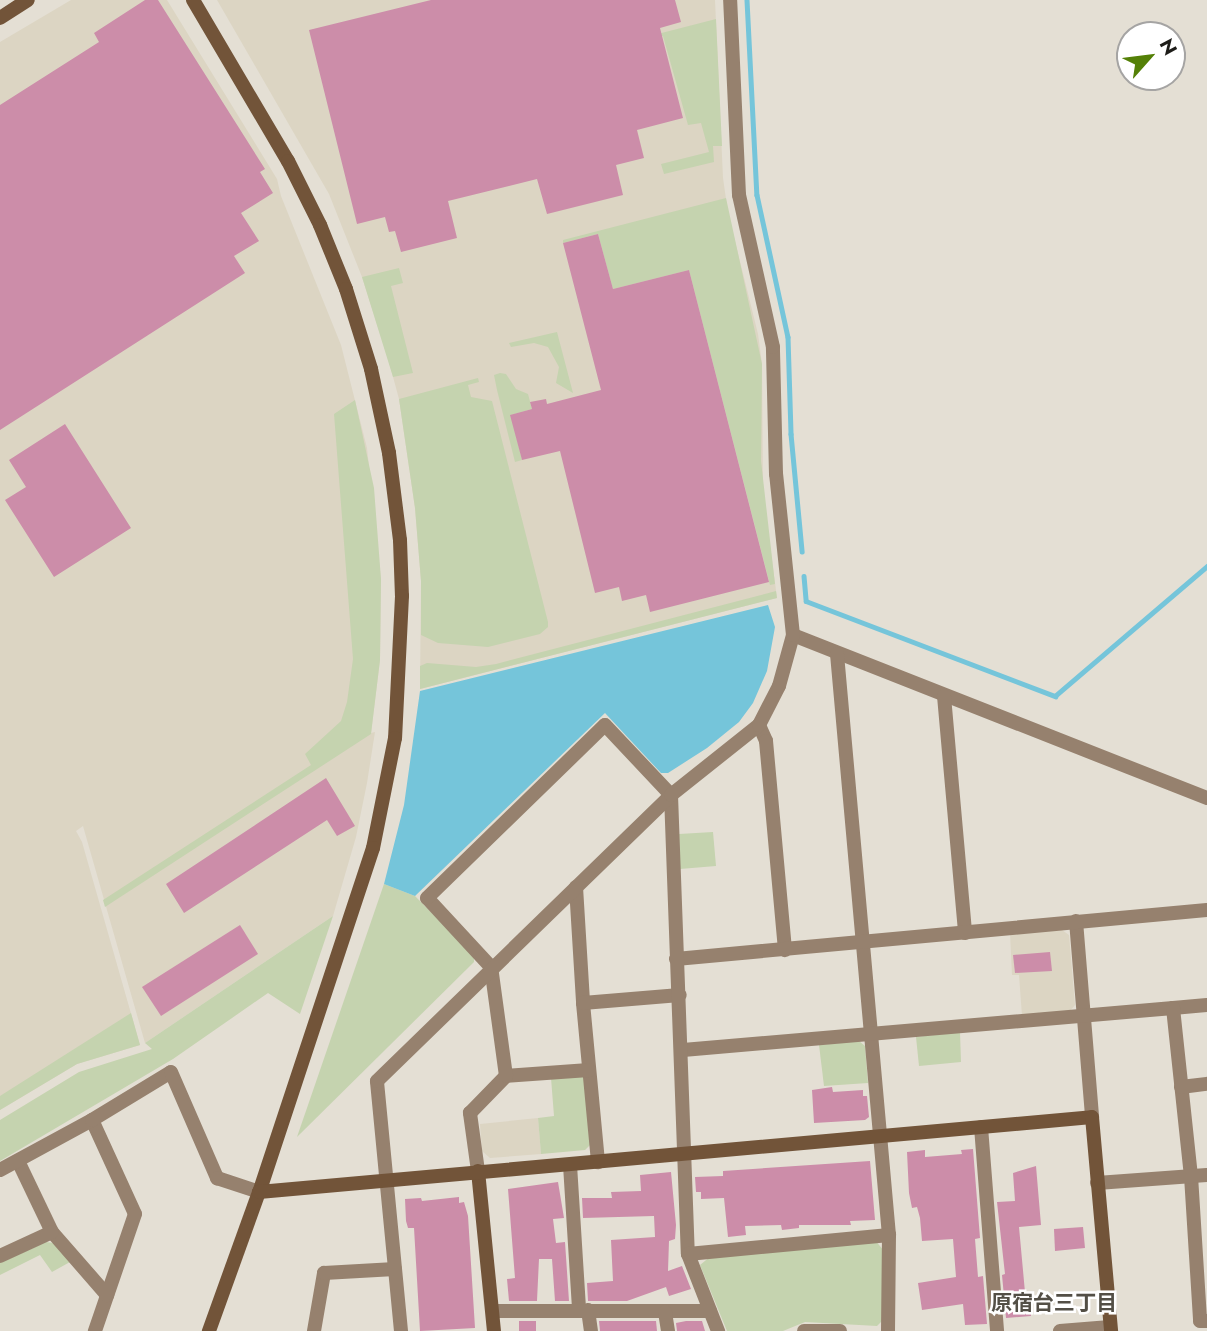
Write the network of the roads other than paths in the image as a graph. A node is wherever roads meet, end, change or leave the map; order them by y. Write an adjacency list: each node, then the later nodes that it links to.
1 (28, 0): 4 (street)
2 (193, 0): 44 (street)
3 (730, 0): 5 (street)
4 (0, 18)
5 (793, 635): 6 (street); 8 (street)
6 (837, 654): 7 (street); 15 (street)
7 (944, 696): 10 (street); 14 (street)
8 (759, 725): 9 (street); 16 (street)
9 (671, 795): 11 (street); 17 (street); 18 (street)
10 (1207, 798)
11 (576, 887): 18 (street); 20 (street)
12 (1207, 910): 13 (street)
13 (1076, 921): 14 (street); 23 (street)
14 (965, 933): 15 (street)
15 (863, 944): 16 (street); 24 (street)
16 (785, 950): 17 (street)
17 (676, 959): 19 (street)
18 (491, 967): 27 (street); 42 (street)
19 (680, 995): 20 (street); 25 (street)
20 (583, 1003): 26 (street)
21 (1207, 1005): 22 (street)
22 (1173, 1008): 23 (street); 29 (street)
23 (1085, 1016): 24 (street); 30 (street)
24 (872, 1035): 25 (street); 33 (street)
25 (683, 1050): 34 (street)
26 (589, 1070): 27 (street); 36 (street)
27 (506, 1076): 39 (street)
28 (1207, 1084): 29 (street)
29 (1181, 1087): 41 (street)
30 (1092, 1117): 32 (street); 43 (street)
31 (92, 1120): 35 (street); 44 (street); 51 (street)
32 (981, 1127): 33 (street); 69 (street)
33 (880, 1138): 34 (street); 46 (street)
34 (686, 1154): 36 (street); 48 (street)
35 (18, 1161): 38 (street); 45 (street)
36 (598, 1162): 37 (street)
37 (570, 1165): 39 (street); 52 (street)
38 (0, 1170)
39 (478, 1171): 42 (street); 53 (street)
40 (1207, 1175): 41 (street)
41 (1191, 1176): 43 (street); 47 (street)
42 (385, 1180): 44 (street); 50 (street)
43 (1097, 1183): 57 (street)
44 (259, 1192): 59 (street)
45 (52, 1232): 49 (street); 51 (street)
46 (889, 1235): 48 (street); 68 (street)
47 (1201, 1252): 56 (street)
48 (688, 1254): 54 (street)
49 (0, 1256)
50 (395, 1269): 60 (street); 61 (street)
51 (107, 1294): 58 (street)
52 (584, 1310): 53 (street); 55 (street); 63 (street)
53 (493, 1311): 62 (street)
54 (710, 1311): 55 (street); 65 (street)
55 (665, 1312): 64 (street)
56 (1207, 1321)
57 (1110, 1329): 70 (street)
58 (95, 1331)
59 (209, 1331)
60 (314, 1331)
61 (401, 1331)
62 (494, 1331)
63 (591, 1331)
64 (668, 1331)
65 (719, 1331)
66 (804, 1331): 67 (street)
67 (840, 1331)
68 (888, 1331)
69 (998, 1331)
70 (1060, 1331)

